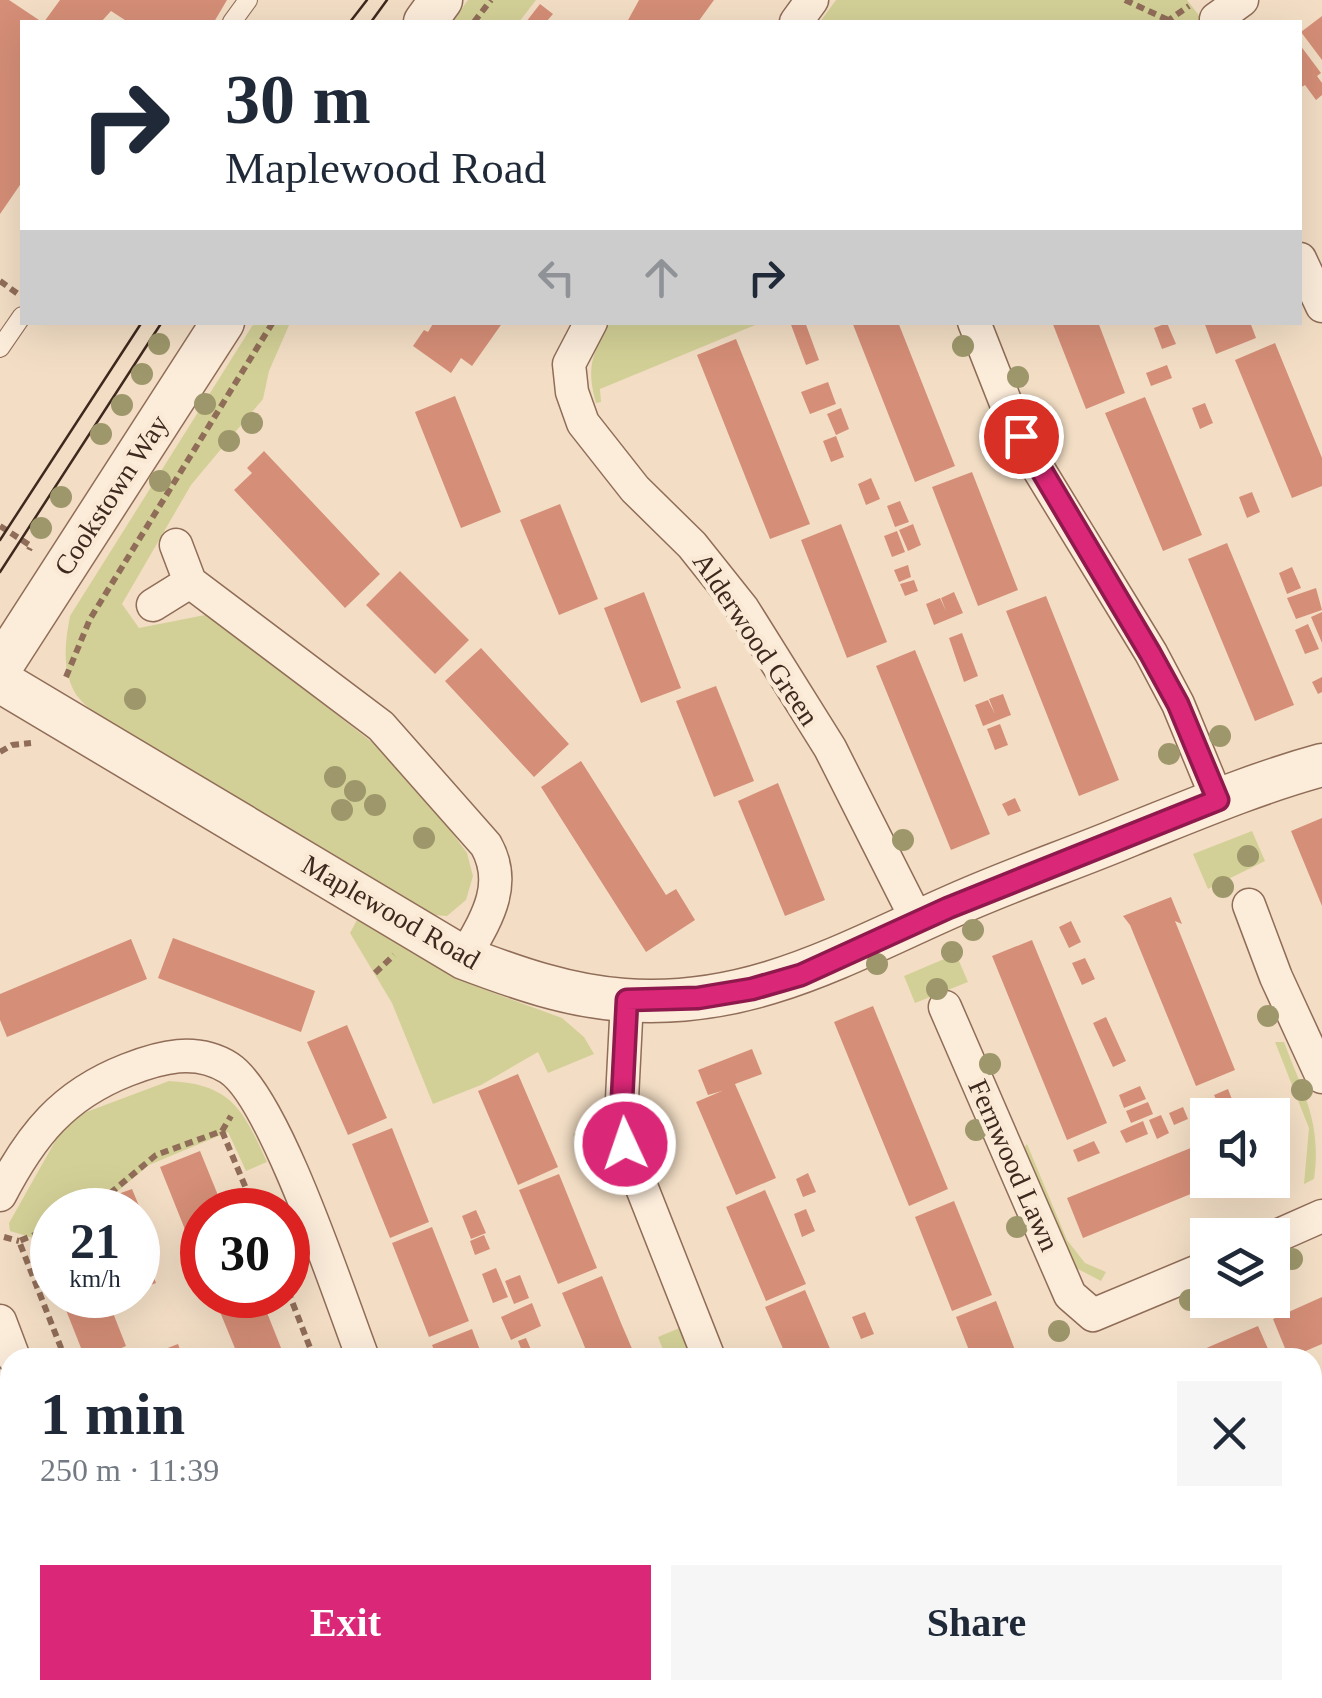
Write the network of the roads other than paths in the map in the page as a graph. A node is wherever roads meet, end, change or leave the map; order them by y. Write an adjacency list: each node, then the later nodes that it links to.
1 (1302, 263): 2 (street)
2 (1322, 306)
3 (20, 319): 7 (lane)
4 (221, 325): 11 (street, Cookstown Way)
5 (590, 325): 16 (street, Alderwood Green)
6 (975, 325): 14 (street)
7 (0, 348)
8 (176, 545): 9 (street)
9 (190, 582): 10 (street); 17 (street)
10 (153, 605)
11 (0, 668)
12 (0, 682): 17 (street, Maplewood Road)
13 (1322, 765): 14 (street, Maplewood Road)
14 (1218, 800): 16 (street, Maplewood Road)
15 (1250, 905): 20 (street)
16 (918, 922): 18 (street, Maplewood Road)
17 (464, 958): 18 (street, Maplewood Road)
18 (627, 1000): 28 (street)
19 (944, 1007): 24 (street, Fernwood Lawn)
20 (1322, 1077)
21 (0, 1195): 27 (street)
22 (1322, 1216): 23 (street)
23 (1290, 1230)
24 (1190, 1275)
25 (0, 1321): 26 (street)
26 (10, 1348)
27 (359, 1348)
28 (705, 1348)

